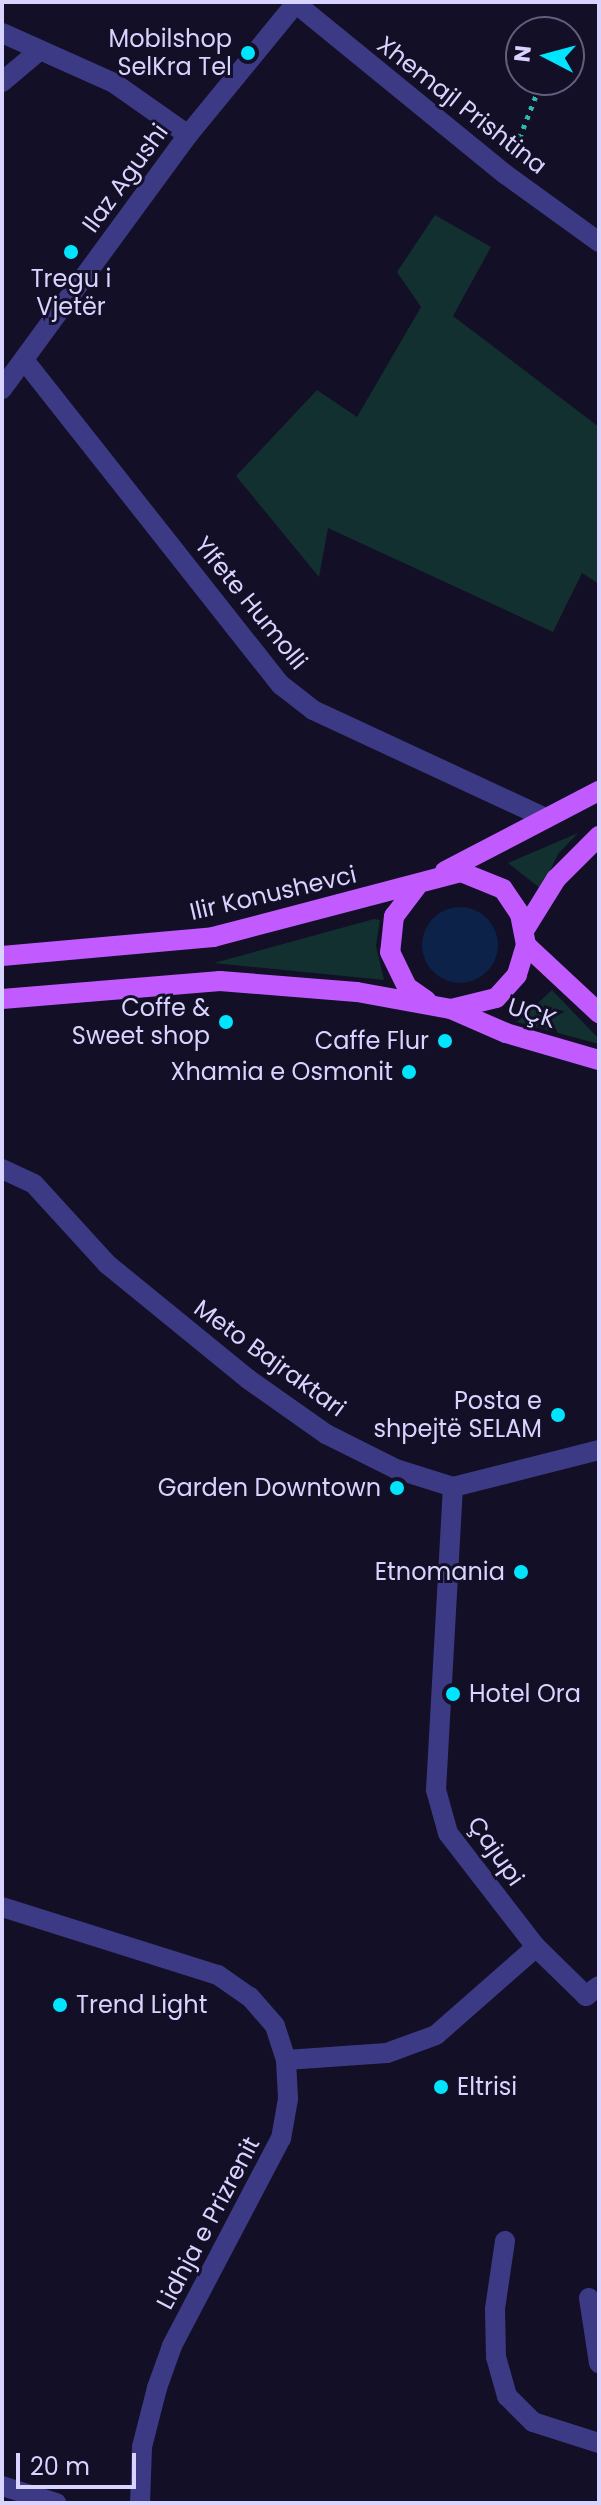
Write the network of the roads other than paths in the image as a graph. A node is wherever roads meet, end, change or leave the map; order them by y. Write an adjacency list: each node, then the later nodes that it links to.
1 (295, 3): 5 (street, Ilaz Agushi); 6 (street, Xhemajl Prishtina)
2 (2, 33): 3 (street)
3 (39, 51): 4 (street); 5 (street)
4 (2, 82)
5 (188, 135): 7 (street, Ilaz Agushi)
6 (599, 242)
7 (24, 360): 8 (street, Ilaz Agushi); 10 (street, Ylfete Humolli)
8 (2, 389)
9 (599, 791): 10 (main road)
10 (546, 818): 12 (main road)
11 (599, 836): 13 (main road)
12 (424, 882): 13 (main road, Ilir Konushevci); 14 (main road, Ilir Konushevci); 16 (main road, UÇK)
13 (526, 937): 16 (main road); 17 (main road, UÇK)
14 (2, 956)
15 (2, 999): 16 (main road)
16 (445, 1008): 18 (main road, UÇK)
17 (599, 1013)
18 (599, 1060)
19 (2, 1169): 21 (street, Meto Bajraktari)
20 (599, 1450): 21 (street)
21 (453, 1487): 23 (street, Çajupi)
22 (2, 1907): 25 (street, Lidhja e Prizrenit)
23 (536, 1947): 24 (street, Çajupi); 25 (street)
24 (599, 1986)
25 (286, 2060): 32 (street, Lidhja e Prizrenit)
26 (505, 2241): 29 (street)
27 (589, 2298): 28 (street)
28 (599, 2363)
29 (599, 2443)
30 (2, 2486): 31 (street)
31 (56, 2503)
32 (140, 2503)

